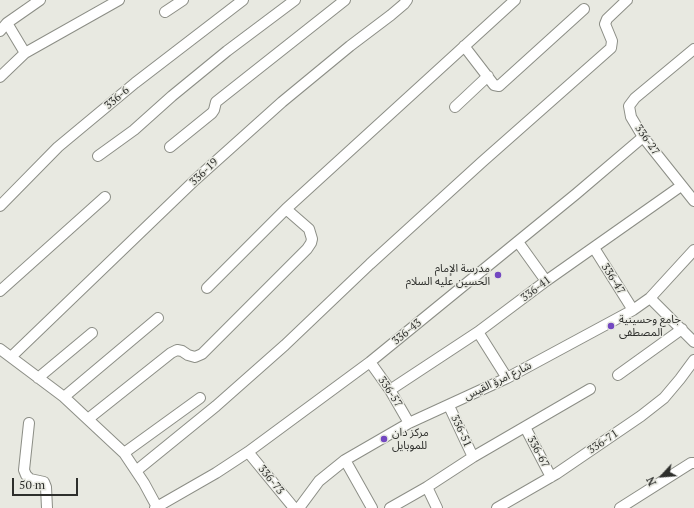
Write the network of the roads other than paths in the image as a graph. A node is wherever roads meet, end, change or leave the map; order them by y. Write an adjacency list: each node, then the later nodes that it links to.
1 (40, 0): 12 (street)
2 (119, 0): 15 (street)
3 (183, 0): 11 (street)
4 (243, 0): 25 (street, 336-6)
5 (295, 0): 21 (street)
6 (345, 0): 20 (street)
7 (407, 0): 41 (street, 336-19)
8 (515, 0): 13 (street)
9 (627, 0): 61 (street)
10 (584, 9): 16 (street)
11 (165, 12)
12 (3, 27): 15 (street)
13 (464, 46): 16 (street); 26 (street)
14 (694, 49): 19 (street, 336-27)
15 (25, 53): 17 (street)
16 (488, 76): 18 (street)
17 (0, 77)
18 (455, 107)
19 (642, 136): 22 (street, 336-27); 27 (street, 336-43)
20 (170, 147)
21 (98, 156)
22 (681, 186): 24 (street, 336-27); 28 (street, 336-41)
23 (105, 197): 32 (street)
24 (694, 201)
25 (0, 206)
26 (286, 209): 31 (street); 52 (street)
27 (518, 242): 30 (street); 43 (street, 336-43)
28 (594, 248): 30 (street, 336-41); 34 (street, 336-47)
29 (694, 250): 33 (street, شارع امرؤ القيس)
30 (546, 281): 37 (street, 336-41)
31 (207, 288)
32 (0, 290)
33 (650, 298): 34 (street, شارع امرؤ القيس); 36 (street)
34 (633, 310): 46 (street, شارع امرؤ القيس)
35 (158, 318): 49 (street)
36 (682, 328): 39 (street); 44 (street)
37 (478, 332): 46 (street); 47 (street, 336-41)
38 (92, 333): 45 (street)
39 (694, 342)
40 (0, 349): 41 (street)
41 (11, 357): 45 (street)
42 (694, 360): 62 (street, 336-71)
43 (370, 362): 47 (street, 336-57); 56 (street, 336-43)
44 (618, 375)
45 (38, 378): 49 (street)
46 (507, 378): 51 (street, شارع امرؤ القيس)
47 (390, 390): 54 (street, 336-57)
48 (590, 390): 55 (street)
49 (64, 397): 52 (street)
50 (200, 398): 57 (street)
51 (448, 406): 54 (street, شارع امرؤ القيس); 58 (street, 336-51)
52 (88, 419): 57 (street)
53 (29, 423): 64 (street)
54 (410, 423): 59 (street, شارع امرؤ القيس)
55 (526, 427): 58 (street); 62 (street, 336-67)
56 (248, 452): 65 (street, 336-43); 66 (street, 336-73)
57 (124, 453): 61 (street)
58 (473, 457): 63 (street)
59 (345, 460): 67 (street, شارع امرؤ القيس); 68 (street)
60 (694, 463): 72 (street)
61 (136, 471): 65 (street)
62 (551, 477): 71 (street, 336-71)
63 (427, 487): 69 (street); 70 (street)
64 (47, 508)
65 (156, 508)
66 (294, 508)
67 (299, 508)
68 (372, 508)
69 (390, 508)
70 (437, 508)
71 (497, 508)
72 (620, 508)

